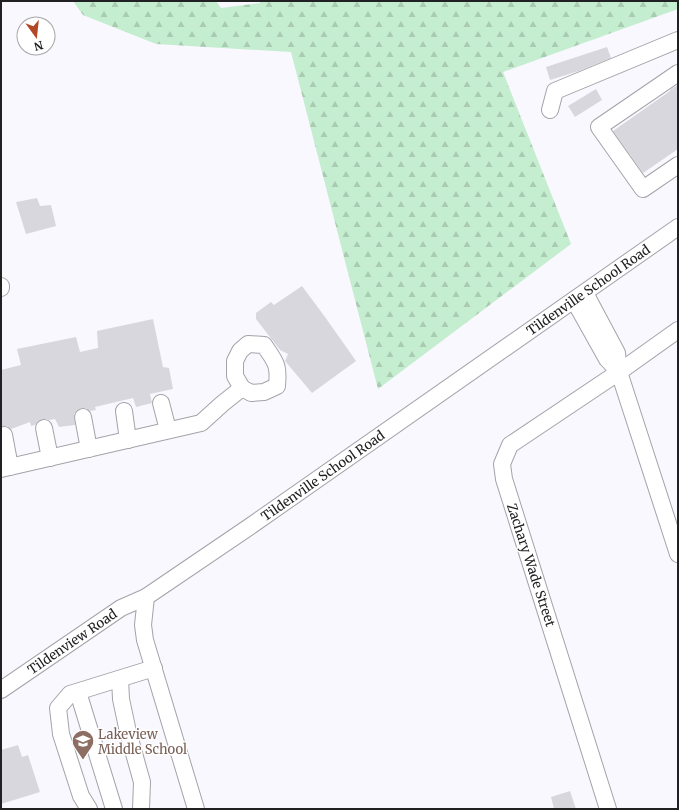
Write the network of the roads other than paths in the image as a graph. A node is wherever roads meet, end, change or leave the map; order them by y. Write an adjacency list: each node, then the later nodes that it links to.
1 (678, 40): 3 (street)
2 (678, 73): 4 (street)
3 (550, 110)
4 (678, 165)
5 (678, 228): 6 (street, Tildenville School Road)
6 (580, 297): 8 (street); 21 (street, Tildenville School Road)
7 (678, 330): 8 (street, Zachary Wade Street)
8 (619, 372): 20 (street); 30 (street, Zachary Wade Street)
9 (242, 388): 14 (street)
10 (161, 403): 14 (street)
11 (124, 411): 16 (street)
12 (83, 417): 17 (street)
13 (44, 428): 18 (street)
14 (168, 430): 16 (street)
15 (4, 435): 19 (street)
16 (128, 440): 17 (street)
17 (89, 449): 18 (street)
18 (50, 458): 19 (street)
19 (6, 468)
20 (678, 554)
21 (146, 598): 22 (street); 24 (street, Tildenview Road)
22 (154, 668): 23 (street); 29 (street)
23 (120, 679): 25 (street); 28 (street)
24 (1, 690)
25 (78, 692): 26 (street); 27 (street)
26 (90, 809)
27 (114, 809)
28 (141, 809)
29 (196, 809)
30 (608, 809)

